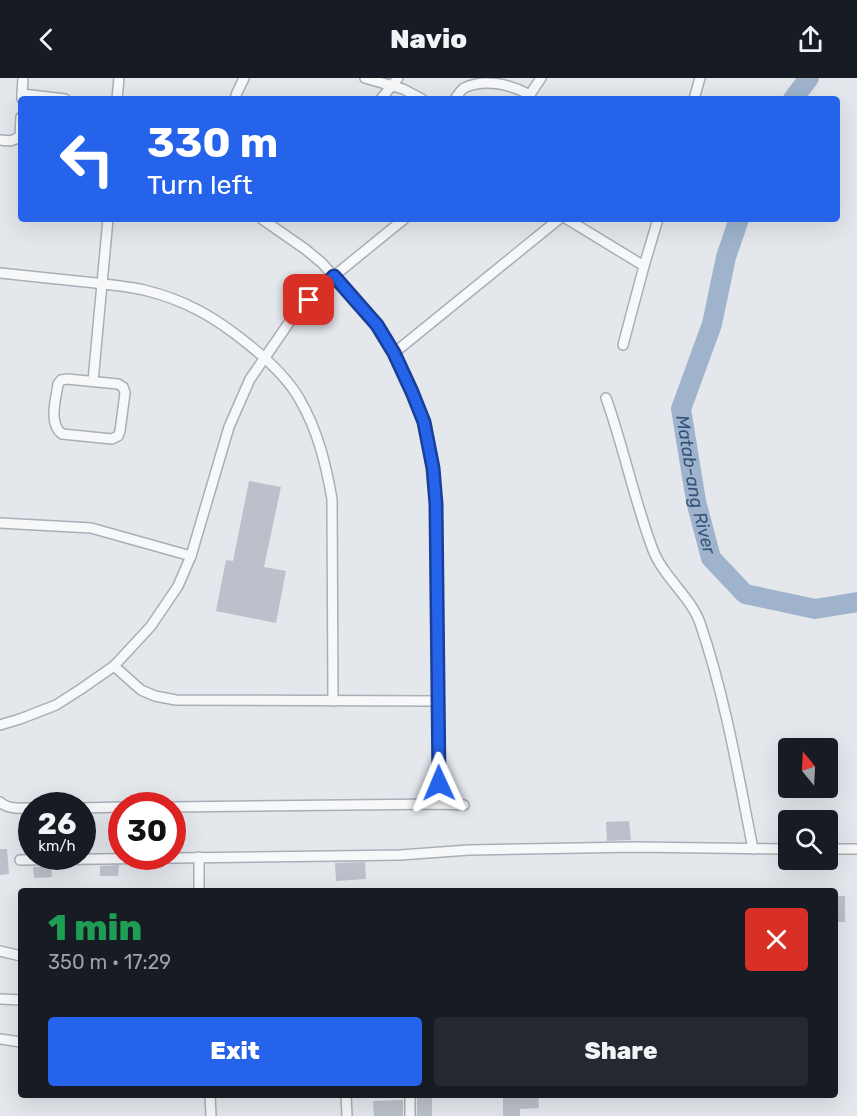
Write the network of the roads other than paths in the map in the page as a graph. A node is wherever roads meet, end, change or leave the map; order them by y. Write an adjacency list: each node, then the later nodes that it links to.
1 (23, 78): 9 (street)
2 (119, 78): 10 (street)
3 (244, 78): 8 (street)
4 (365, 78): 7 (street)
5 (541, 78): 15 (street)
6 (700, 78): 16 (street)
7 (395, 82): 11 (street); 12 (street)
8 (236, 95)
9 (22, 96)
10 (117, 96)
11 (383, 96)
12 (416, 96)
13 (456, 96): 14 (street)
14 (527, 96)
15 (529, 96)
16 (695, 96)
17 (18, 138): 18 (street)
18 (0, 140)
19 (108, 222): 28 (street)
20 (265, 222): 27 (street)
21 (400, 222): 27 (street)
22 (555, 222): 30 (street)
23 (572, 222): 25 (street)
24 (657, 222): 25 (street)
25 (644, 266): 29 (street)
26 (0, 273): 28 (street)
27 (334, 276): 30 (street); 31 (street)
28 (103, 284): 31 (street); 32 (street)
29 (623, 345)
30 (394, 353): 38 (street)
31 (264, 357): 35 (street); 37 (street)
32 (93, 381): 32 (street)
33 (606, 398): 45 (street)
34 (0, 523): 35 (street)
35 (191, 556): 36 (street)
36 (114, 666): 37 (street); 39 (street)
37 (333, 701): 38 (street)
38 (438, 701): 41 (street)
39 (0, 725)
40 (0, 802): 44 (street)
41 (439, 804): 42 (street); 43 (street)
42 (464, 806)
43 (186, 807)
44 (18, 808)
45 (753, 849): 46 (street); 49 (street)
46 (778, 849)
47 (838, 849): 48 (street)
48 (857, 849)
49 (199, 857): 50 (street); 51 (street)
50 (96, 859)
51 (199, 888)
52 (0, 951): 53 (street)
53 (18, 955)
54 (0, 999): 55 (street)
55 (18, 1000)
56 (0, 1039): 57 (street)
57 (18, 1042)
58 (210, 1098): 61 (street)
59 (346, 1098): 62 (street)
60 (410, 1098): 63 (street)
61 (211, 1116)
62 (347, 1116)
63 (410, 1116)

